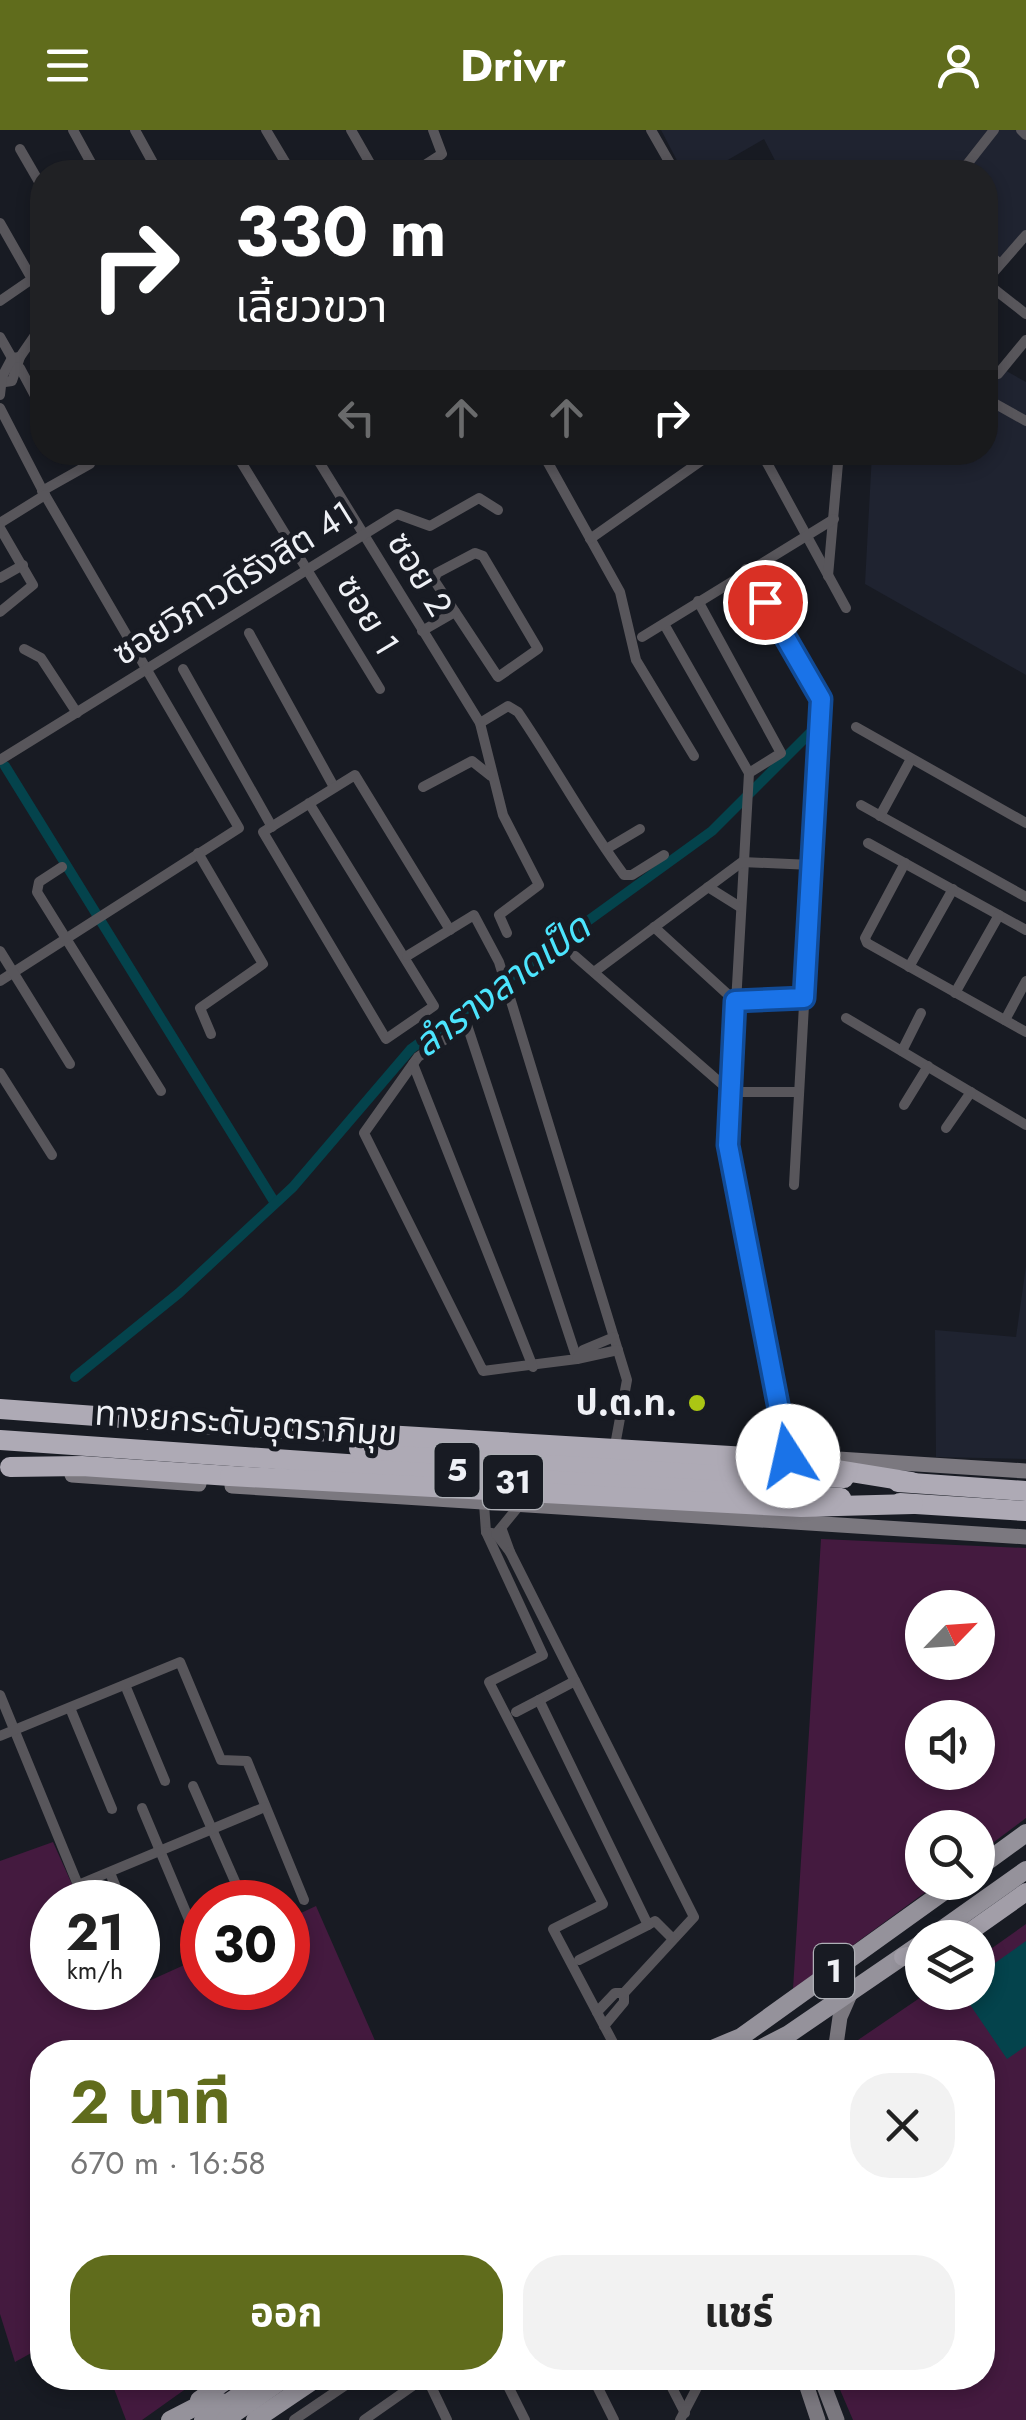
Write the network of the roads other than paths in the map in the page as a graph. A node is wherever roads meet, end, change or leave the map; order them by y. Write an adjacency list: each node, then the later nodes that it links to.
1 (73, 130): 9 (street)
2 (135, 130): 10 (street)
3 (266, 130): 11 (street)
4 (350, 130): 12 (street)
5 (434, 130): 13 (street)
6 (651, 130): 14 (street)
7 (994, 130): 15 (street)
8 (20, 149): 16 (street)
9 (89, 160)
10 (151, 160)
11 (283, 160)
12 (368, 160)
13 (433, 160)
14 (668, 160)
15 (970, 160)
16 (30, 167)
17 (0, 222): 21 (street)
18 (1026, 236): 19 (street)
19 (1000, 264): 20 (street)
20 (998, 266)
21 (30, 275)
22 (30, 280): 24 (street)
23 (998, 292): 25 (street)
24 (0, 301)
25 (1026, 314)
26 (0, 337): 29 (street)
27 (1026, 340): 30 (street)
28 (30, 342): 29 (street)
29 (17, 361): 31 (street); 32 (street)
30 (998, 374)
31 (30, 386)
32 (0, 394)
33 (998, 405): 35 (street)
34 (0, 408): 43 (street)
35 (1026, 421)
36 (88, 465): 43 (street)
37 (243, 465): 51 (street, ซอย 1)
38 (322, 465): 47 (street, ซอย 2)
39 (549, 465): 49 (street)
40 (695, 465): 49 (street)
41 (768, 465): 48 (street)
42 (838, 466): 45 (street)
43 (44, 493): 46 (street); 64 (street)
44 (498, 510): 47 (street, ซอยวิภาวดีรังสิต 41)
45 (834, 519): 48 (street); 53 (street)
46 (0, 525): 50 (street)
47 (362, 533): 51 (street, ซอยวิภาวดีรังสิต 41); 60 (street, ซอย 2)
48 (804, 534): 52 (street); 53 (street)
49 (590, 539): 70 (street)
50 (23, 566): 54 (street); 57 (street)
51 (308, 570): 64 (street, ซอยวิภาวดีรังสิต 41); 66 (street, ซอย 1)
52 (746, 570): 55 (street); 89 (street)
53 (828, 576): 56 (street)
54 (0, 578)
55 (698, 601): 59 (street); 73 (street)
56 (846, 608)
57 (0, 612)
58 (455, 612): 58 (street); 60 (street)
59 (664, 624): 62 (street); 73 (street)
60 (422, 631): 68 (street, ซอย 2)
61 (249, 633): 75 (street)
62 (642, 638)
63 (24, 648): 67 (street)
64 (149, 668): 67 (street, ซอยวิภาวดีรังสิต 41); 85 (street)
65 (183, 669): 81 (street)
66 (380, 689)
67 (77, 713): 72 (street, ซอยวิภาวดีรังสิต 41)
68 (480, 723): 74 (street); 84 (street)
69 (856, 727): 71 (street)
70 (694, 756)
71 (911, 759): 79 (street); 80 (street)
72 (0, 760)
73 (749, 772): 87 (street)
74 (491, 776): 76 (street); 99 (street)
75 (334, 788): 77 (street); 97 (street)
76 (424, 788)
77 (309, 804): 81 (street); 102 (street)
78 (862, 806): 79 (street)
79 (880, 816): 93 (street)
80 (1026, 822)
81 (272, 827): 102 (street)
82 (640, 829): 84 (street)
83 (868, 843): 88 (street)
84 (608, 848): 86 (street)
85 (198, 852): 100 (street); 116 (street)
86 (664, 855)
87 (742, 862): 89 (street); 91 (street); 94 (street)
88 (905, 863): 92 (street); 104 (street)
89 (812, 865): 110 (street)
90 (62, 867): 100 (street)
91 (708, 888): 94 (street); 96 (street)
92 (952, 889): 95 (street); 104 (street)
93 (1026, 897)
94 (740, 907): 111 (street)
95 (999, 915): 98 (street); 109 (street)
96 (654, 927): 106 (street); 111 (street)
97 (450, 930): 102 (street); 131 (street)
98 (1026, 930)
99 (506, 933)
100 (68, 940): 105 (street); 122 (street)
101 (0, 951): 105 (street)
102 (407, 956)
103 (575, 956): 106 (street)
104 (909, 967): 109 (street)
105 (14, 972): 107 (street); 118 (street)
106 (594, 972): 123 (street)
107 (0, 981)
108 (1026, 981): 114 (street)
109 (955, 993): 114 (street)
110 (804, 998): 111 (street); 124 (street)
111 (735, 1001): 123 (street)
112 (921, 1013): 117 (street)
113 (846, 1018): 117 (street)
114 (1005, 1020): 115 (street)
115 (1026, 1032)
116 (211, 1034)
117 (902, 1051): 120 (street)
118 (70, 1064)
119 (413, 1064): 133 (street); 134 (street); 134 (street)
120 (928, 1066): 125 (street); 126 (street)
121 (0, 1073): 129 (street)
122 (160, 1091)
123 (731, 1092): 124 (street); 140 (street)
124 (799, 1092): 130 (street)
125 (970, 1092): 127 (street); 128 (street)
126 (904, 1105)
127 (1026, 1126)
128 (946, 1128)
129 (52, 1155)
130 (794, 1185)
131 (614, 1338): 132 (street); 133 (street)
132 (618, 1350): 133 (street); 139 (street)
133 (577, 1359): 134 (street)
134 (533, 1367)
135 (0, 1407): 139 (main road, 31); 146 (highway, 5, bridge)
136 (0, 1419): 142 (highway, 31)
137 (0, 1427): 146 (highway, ทางยกระดับอุตราภิมุข / 5, bridge)
138 (0, 1440): 146 (highway, ทางยกระดับอุตราภิมุข / 5, bridge)
139 (616, 1440): 140 (main road, 31)
140 (797, 1457): 142 (highway); 143 (main road, 31)
141 (3, 1461): 146 (highway, 5, bridge); 147 (main road, 31); 149 (highway, 31)
142 (762, 1468): 144 (highway, 31)
143 (1026, 1471)
144 (1026, 1484)
145 (1026, 1491): 146 (highway, ทางยกระดับอุตราภิมุข / 5)
146 (912, 1493): 149 (highway, ทางยกระดับอุตราภิมุข / 5)
147 (484, 1504): 148 (main road, 31); 150 (street)
148 (518, 1507): 150 (street); 151 (main road, 31)
149 (1026, 1514)
150 (495, 1532): 152 (street); 187 (street)
151 (1026, 1537)
152 (575, 1682): 155 (street); 182 (street)
153 (125, 1686): 156 (street); 160 (street); 164 (street)
154 (0, 1695): 158 (street)
155 (539, 1700): 157 (street); 181 (street)
156 (70, 1708): 158 (street); 162 (street)
157 (516, 1712)
158 (14, 1730): 159 (street); 171 (street)
159 (0, 1736)
160 (166, 1781)
161 (193, 1786): 165 (street)
162 (112, 1808)
163 (142, 1808): 167 (street)
164 (265, 1808): 165 (street); 175 (street)
165 (213, 1830): 167 (street); 174 (street)
166 (1026, 1833): 168 (main road)
167 (161, 1852): 170 (street); 177 (street)
168 (995, 1856)
169 (1026, 1870): 179 (main road)
170 (110, 1873): 172 (street); 173 (street)
171 (76, 1880)
172 (93, 1880)
173 (113, 1880)
174 (235, 1880)
175 (296, 1880)
176 (1026, 1892): 180 (highway)
177 (180, 1898)
178 (932, 1900): 190 (main road, 1)
179 (955, 1920)
180 (986, 1920)
181 (648, 1925): 182 (street); 184 (street)
182 (673, 1939): 186 (street)
183 (903, 1957): 185 (main road, 1)
184 (579, 1960)
185 (851, 1992): 189 (main road, 1); 196 (main road)
186 (624, 1993): 187 (street); 188 (street)
187 (596, 2012): 188 (street)
188 (604, 2026): 191 (street)
189 (789, 2034): 194 (main road); 195 (main road, 1)
190 (741, 2037): 192 (main road, 1); 193 (main road)
191 (612, 2040)
192 (734, 2040)
193 (738, 2040)
194 (777, 2040)
195 (785, 2040)
196 (836, 2040)
197 (213, 2390): 214 (main road)
198 (247, 2390): 215 (main road, bridge)
199 (269, 2390): 216 (main road, bridge)
200 (278, 2390): 211 (street)
201 (300, 2390): 211 (main road)
202 (338, 2390): 218 (street)
203 (409, 2390): 213 (street)
204 (432, 2390): 219 (street)
205 (510, 2390): 220 (street)
206 (598, 2390): 221 (street)
207 (672, 2390): 212 (street)
208 (696, 2390): 212 (street)
209 (808, 2390): 222 (main road)
210 (826, 2390): 223 (main road)
211 (282, 2403): 217 (main road); 218 (street)
212 (682, 2417)
213 (369, 2419)
214 (170, 2420): 216 (main road)
215 (203, 2420)
216 (227, 2420)
217 (255, 2420)
218 (293, 2420)
219 (448, 2420)
220 (525, 2420)
221 (614, 2420)
222 (818, 2420)
223 (837, 2420)

